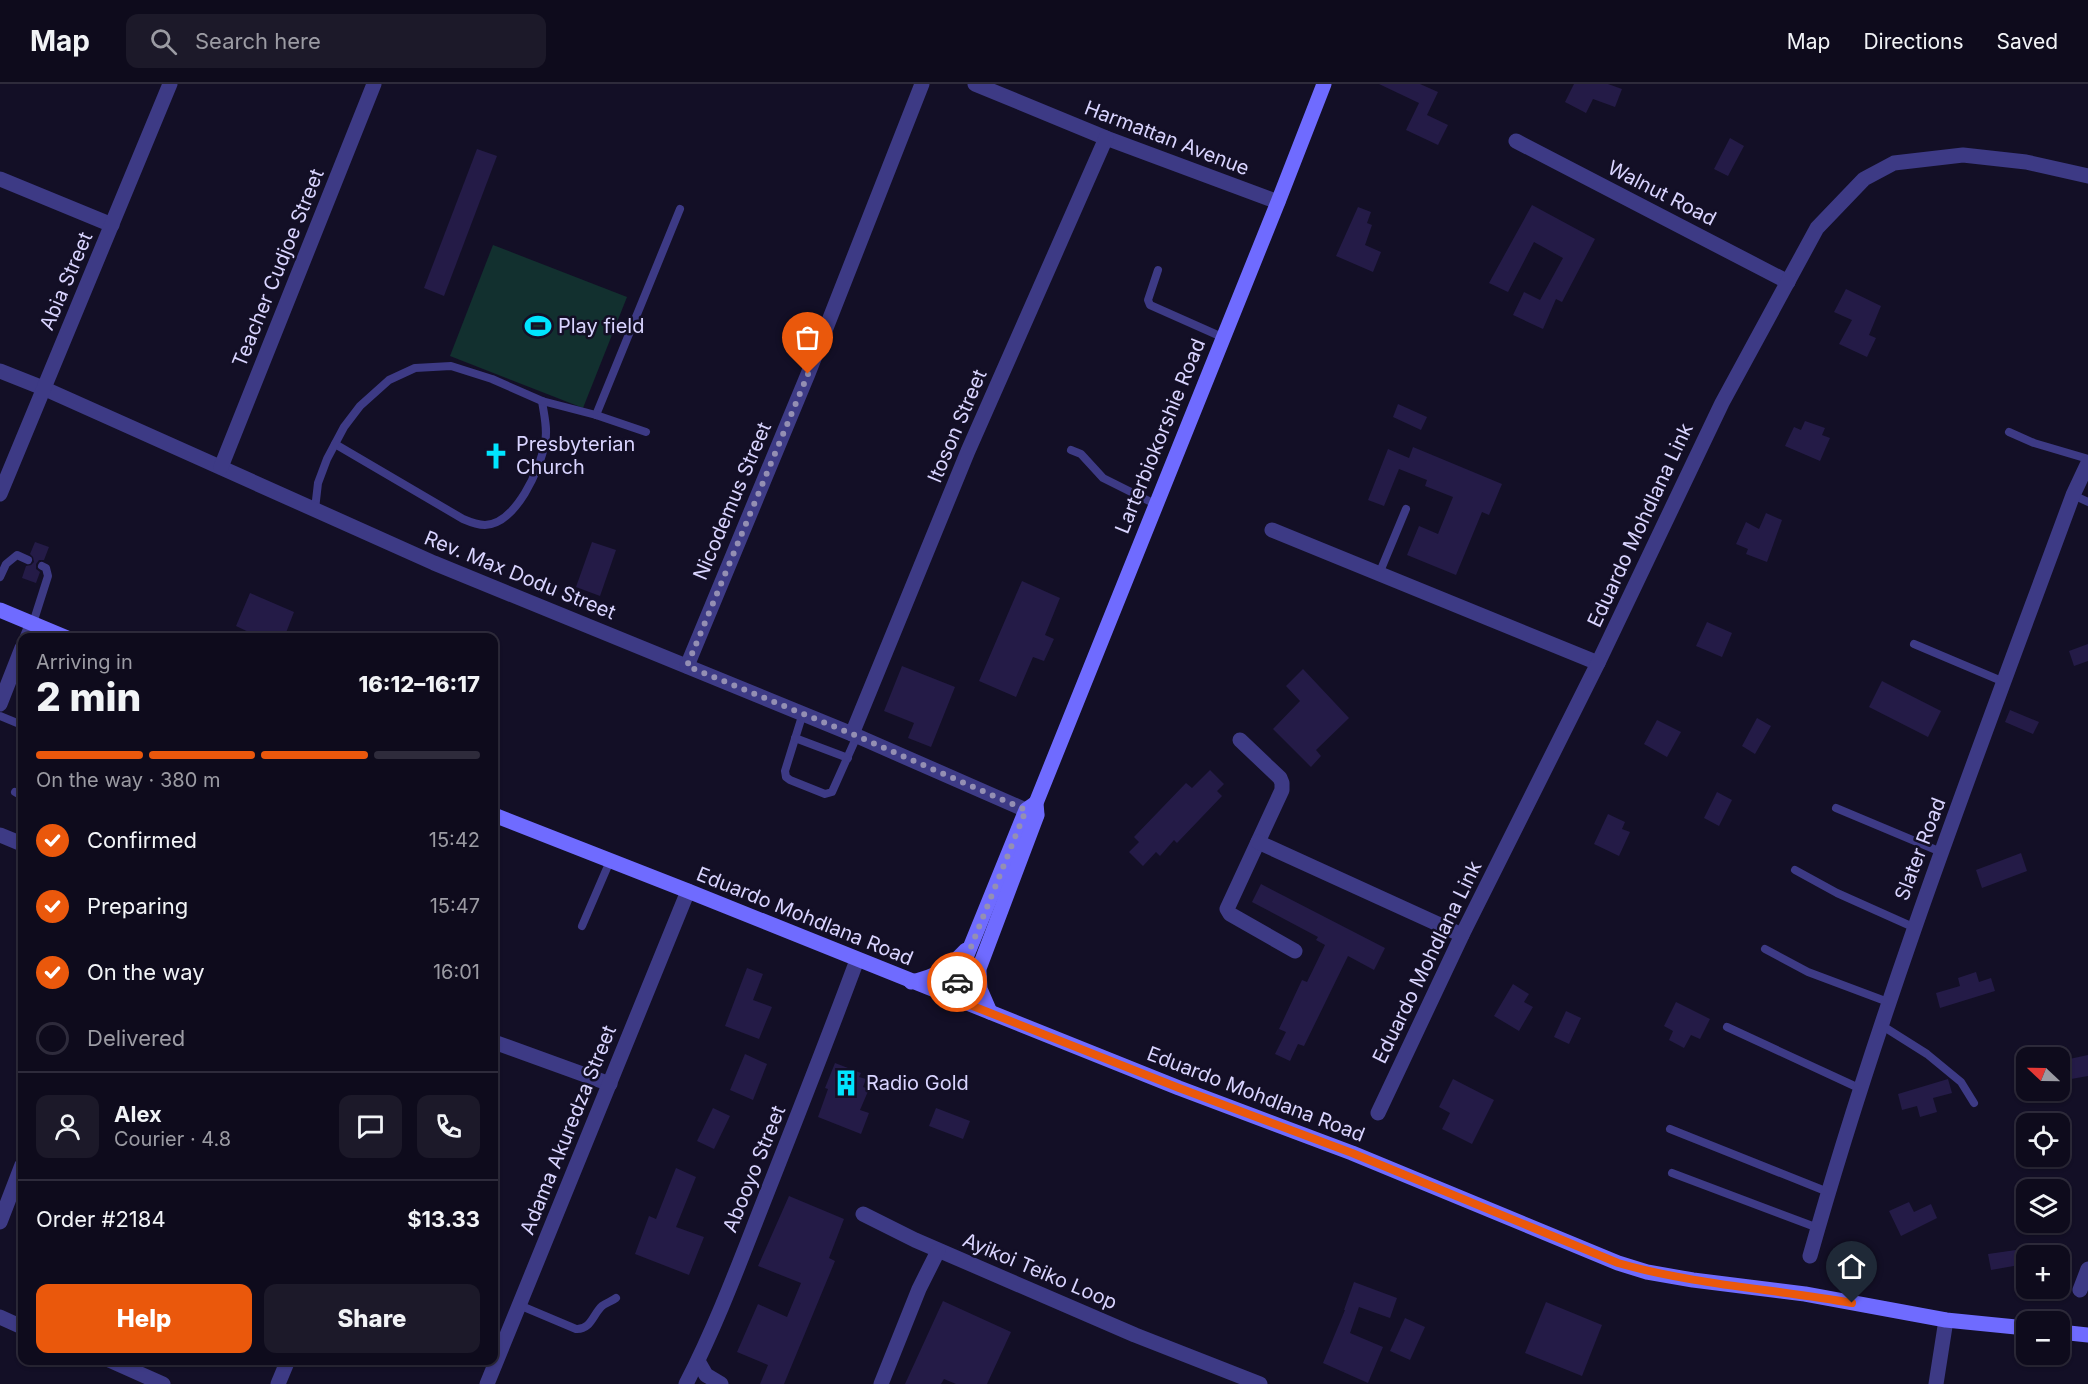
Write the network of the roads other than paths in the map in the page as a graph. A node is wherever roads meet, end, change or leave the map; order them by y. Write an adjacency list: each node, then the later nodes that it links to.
1 (170, 84): 12 (street, Abia Street)
2 (374, 84): 25 (street, Teacher Cudjoe Street)
3 (922, 84): 44 (street, Nicodemus Street)
4 (975, 84): 6 (street, Harmattan Avenue)
5 (1323, 84): 10 (main road, Larterbiokorshie Road)
6 (1106, 138): 10 (street, Harmattan Avenue); 50 (street, Itoson Street)
7 (1516, 141): 14 (street, Walnut Road)
8 (2088, 177): 14 (street, Eduardo Mohdlana Link)
9 (0, 179): 12 (street)
10 (1278, 202): 15 (main road, Larterbiokorshie Road)
11 (680, 209): 19 (lane)
12 (112, 225): 17 (street, Abia Street)
13 (1158, 270): 15 (lane)
14 (1788, 282): 43 (street, Eduardo Mohdlana Link)
15 (1222, 337): 29 (main road, Larterbiokorshie Road)
16 (0, 372): 17 (street, Rev. Max Dodu Street)
17 (44, 388): 25 (street, Rev. Max Dodu Street); 26 (street, Abia Street)
18 (542, 401): 19 (lane); 22 (lane); 22 (lane)
19 (596, 414): 20 (lane)
20 (646, 432)
21 (2009, 432): 24 (lane)
22 (335, 444): 31 (lane)
23 (1071, 450): 29 (lane)
24 (2088, 461): 27 (street, Slater Road)
25 (221, 467): 31 (street, Rev. Max Dodu Street)
26 (0, 494)
27 (2073, 495): 28 (lane); 45 (street, Slater Road)
28 (2088, 502)
29 (1155, 504): 55 (main road, Larterbiokorshie Road)
30 (1406, 509): 35 (lane)
31 (315, 510): 44 (street, Rev. Max Dodu Street)
32 (1272, 530): 35 (street)
33 (28, 560): 36 (lane)
34 (42, 566): 38 (lane)
35 (1379, 573): 43 (street)
36 (0, 577)
37 (0, 610): 38 (main road)
38 (33, 623): 39 (street); 40 (main road)
39 (29, 633)
40 (56, 633)
41 (1914, 644): 45 (lane)
42 (18, 658): 46 (street)
43 (1598, 663): 66 (street, Eduardo Mohdlana Link)
44 (687, 666): 47 (street, Rev. Max Dodu Street)
45 (2004, 682): 60 (street, Slater Road)
46 (0, 704)
47 (803, 713): 50 (street, Rev. Max Dodu Street); 51 (lane)
48 (0, 716): 49 (lane)
49 (18, 723)
50 (854, 735): 53 (lane); 55 (street, Rev. Max Dodu Street)
51 (795, 738): 53 (lane); 53 (lane)
52 (1240, 740): 59 (street)
53 (848, 758)
54 (1836, 808): 60 (lane)
55 (1033, 809): 67 (main road, Larterbiokorshie Road); 71 (main road, Larterbiokorshie Road)
56 (498, 817): 61 (main road, Eduardo Mohdlana Road)
57 (0, 835): 58 (street)
58 (18, 842)
59 (1258, 842): 66 (street); 69 (street)
60 (1941, 852): 65 (street, Slater Road)
61 (610, 861): 63 (main road, Eduardo Mohdlana Road); 64 (lane)
62 (1795, 870): 65 (lane)
63 (688, 891): 70 (main road, Eduardo Mohdlana Road); 80 (street, Adama Akuredza Street)
64 (582, 926)
65 (1913, 927): 74 (street, Slater Road)
66 (1462, 935): 83 (street, Eduardo Mohdlana Link)
67 (973, 944): 72 (main road); 73 (main road, Larterbiokorshie Road)
68 (1766, 949): 74 (lane)
69 (1295, 951)
70 (857, 960): 72 (main road, Eduardo Mohdlana Road); 104 (street, Abooyo Street)
71 (979, 969): 75 (main road, Larterbiokorshie Road); 76 (main road)
72 (911, 982): 73 (main road, Eduardo Mohdlana Road)
73 (950, 997): 75 (main road, Eduardo Mohdlana Road)
74 (1888, 1002): 77 (street, Slater Road)
75 (966, 1003): 76 (main road, Eduardo Mohdlana Road)
76 (990, 1012): 98 (main road, Eduardo Mohdlana Road)
77 (1881, 1025): 81 (street, Slater Road); 82 (lane)
78 (1727, 1027): 81 (lane)
79 (498, 1042): 80 (street)
80 (610, 1084): 96 (street, Adama Akuredza Street)
81 (1861, 1089): 87 (street, Slater Road)
82 (1974, 1103)
83 (1378, 1113)
84 (1670, 1129): 87 (lane)
85 (1672, 1173): 90 (lane)
86 (18, 1175): 89 (street)
87 (1828, 1192): 90 (street, Slater Road)
88 (863, 1214): 91 (street)
89 (0, 1222)
90 (1818, 1228): 92 (street, Slater Road)
91 (938, 1251): 113 (street, Ayikoi Teiko Loop); 114 (street, Ayikoi Teiko Loop)
92 (1810, 1256)
93 (2088, 1269): 94 (street)
94 (2080, 1290)
95 (616, 1298): 96 (lane)
96 (519, 1305): 103 (street, Adama Akuredza Street)
97 (0, 1317): 99 (street)
98 (1946, 1320): 100 (main road, Eduardo Mohdlana Road); 115 (street)
99 (18, 1324)
100 (2016, 1327)
101 (2070, 1333): 102 (main road)
102 (2088, 1335)
103 (498, 1357)
104 (698, 1361): 111 (street, Abooyo Street); 112 (street)
105 (120, 1365): 108 (street)
106 (286, 1365): 109 (street)
107 (495, 1365): 110 (street, Adama Akuredza Street)
108 (163, 1384)
109 (278, 1384)
110 (487, 1384)
111 (686, 1384)
112 (721, 1384)
113 (881, 1384)
114 (1260, 1384)
115 (1936, 1384)

